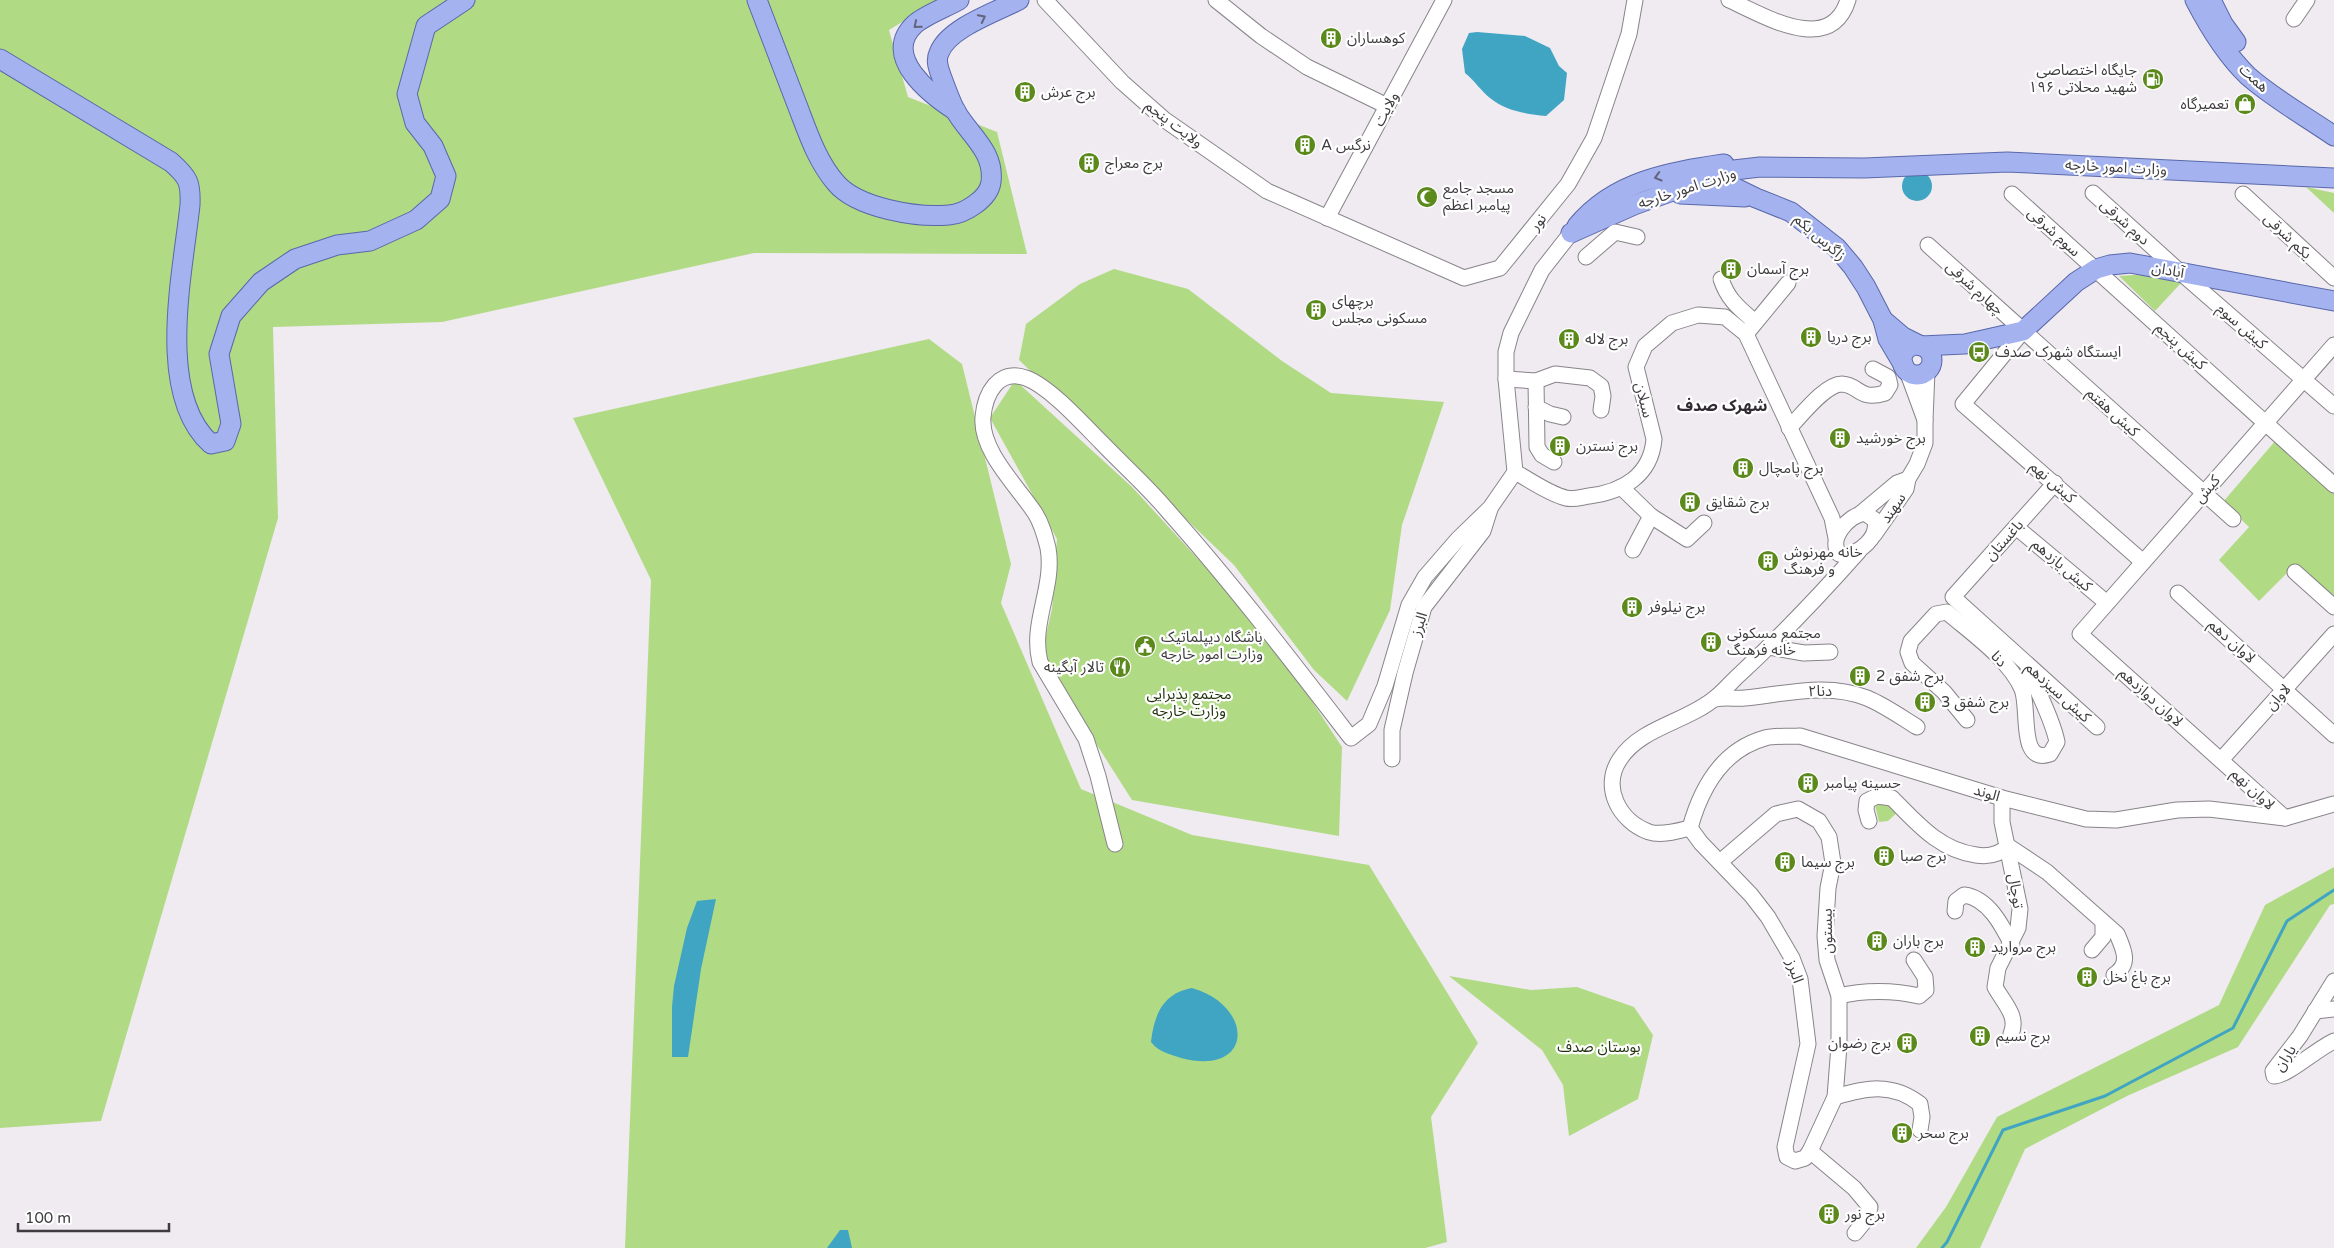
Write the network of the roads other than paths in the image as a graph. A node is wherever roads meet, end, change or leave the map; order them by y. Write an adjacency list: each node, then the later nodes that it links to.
1 (465, 0): 15 (main road)
2 (757, 0): 17 (main road)
3 (959, 0): 17 (main road, one-way to 17)
4 (1019, 0): 17 (main road, one-way to 4)
5 (1045, 0): 31 (street, ولایت پنجم)
6 (1216, 0): 16 (street)
7 (1444, 0): 16 (street, ولایت)
8 (1635, 0): 31 (street, نور)
9 (1729, 0): 13 (street)
10 (2195, 0): 18 (main road, همت)
11 (2211, 0): 18 (main road, همت)
12 (2307, 0): 14 (street)
13 (1847, 3)
14 (2294, 19)
15 (0, 59)
16 (1387, 106): 31 (street, ولایت)
17 (956, 111)
18 (2330, 126)
19 (1898, 165): 20 (main road, وزارت امور خارجه); 21 (main road, وزارت امور خارجه); 23 (main road, وزارت امور خارجه)
20 (1760, 168): 22 (main road, وزارت امور خارجه); 29 (main road)
21 (1691, 169): 22 (main road); 24 (main road, وزارت امور خارجه, one-way to 24)
22 (1714, 176): 28 (main road, وزارت امور خارجه); 29 (main road)
23 (2334, 178)
24 (1628, 185): 30 (main road); 32 (main road, وزارت امور خارجه)
25 (2093, 193): 37 (street, دوم شرقی)
26 (2012, 194): 36 (street, سوم شرقی)
27 (2243, 194): 38 (street, یکم شرقی)
28 (1664, 195): 29 (main road); 30 (main road, وزارت امور خارجه)
29 (1756, 198): 42 (main road, زاگرس یکم)
30 (1634, 205): 32 (main road, وزارت امور خارجه)
31 (1327, 218)
32 (1571, 233): 51 (street, وزارت امور خارجه)
33 (1637, 237): 35 (street)
34 (1928, 245): 44 (street, چهارم شرقی)
35 (1586, 257)
36 (2096, 269): 37 (main road, آبادان); 44 (main road, آبادان); 60 (street, کیش پنجم)
37 (2180, 272): 41 (main road, آبادان); 52 (street, کیش سوم)
38 (2334, 278)
39 (1721, 279): 43 (street)
40 (1788, 283): 43 (street)
41 (2334, 301)
42 (1883, 320): 47 (main road, زاگرس یکم); 48 (main road, زاگرس یکم)
43 (1750, 328): 61 (street, سبلان); 67 (street, سبلان)
44 (2023, 331): 45 (main road); 54 (street, آبادان); 68 (street, کیش هفتم)
45 (1964, 344): 47 (main road); 50 (main road)
46 (2334, 344): 52 (street, کیش)
47 (1921, 346): 48 (main road); 50 (main road)
48 (1905, 368): 50 (main road); 59 (street, سهند)
49 (1873, 369): 61 (street)
50 (1929, 369): 59 (street, سهند)
51 (1506, 379): 53 (street); 63 (street, وزارت امور خارجه)
52 (2304, 379): 55 (street, کیش سوم); 60 (street, کیش)
53 (1536, 381): 56 (street); 57 (street)
54 (1963, 404): 65 (street, کیش نهم)
55 (2334, 406)
56 (1536, 407): 58 (street); 62 (street)
57 (1601, 410)
58 (1563, 417)
59 (1925, 420): 64 (street, سهند)
60 (2265, 423): 66 (street, کیش پنجم); 68 (street, کیش)
61 (1789, 428): 69 (street, سبلان)
62 (1554, 462)
63 (1515, 472): 67 (street, سبلان); 70 (street)
64 (1908, 478): 71 (street, سهند); 76 (street, سهند)
65 (2054, 483): 75 (street, باغستان); 80 (street, کیش نهم)
66 (2334, 485)
67 (1621, 487): 72 (street)
68 (2204, 493): 73 (street, کیش هفتم); 80 (street, کیش)
69 (1822, 498): 71 (street); 77 (street, سبلان)
70 (1490, 508): 98 (street, البرز); 105 (street)
71 (1858, 515): 76 (street); 77 (street, سهند)
72 (1652, 516): 74 (street); 78 (street)
73 (2233, 519)
74 (1704, 522)
75 (2016, 527): 84 (street, باغستان); 85 (street, کیش یازدهم)
76 (1874, 535): 79 (street, سهند)
77 (1836, 544): 79 (street); 83 (street, سبلان)
78 (1633, 550)
79 (1859, 551): 83 (street, سبلان)
80 (2144, 562): 85 (street, کیش)
81 (2295, 572): 86 (street)
82 (2178, 593): 92 (street, لاوان دهم)
83 (1819, 597): 89 (street, سبلان)
84 (1954, 597): 91 (street, کیش سیزدهم)
85 (2107, 603): 87 (street, کیش)
86 (2334, 607)
87 (2080, 634): 99 (street, لاوان دوازدهم)
88 (2334, 634): 92 (street, لاوان)
89 (1769, 647): 90 (street); 93 (street, سبلان)
90 (1830, 652)
91 (2027, 664): 94 (street, دنا); 96 (street, کیش سیزدهم)
92 (2286, 689): 97 (street, لاوان دهم); 99 (street, لاوان)
93 (1715, 699): 95 (street, دنا۲); 104 (street, سبلان)
94 (1967, 720)
95 (1917, 727)
96 (2097, 727)
97 (2334, 735)
98 (1392, 759)
99 (2221, 760): 102 (street, لاوان نهم)
100 (2002, 798): 102 (street, الوند); 104 (street, الوند); 106 (street, توچال)
101 (2334, 804): 102 (street, الوند)
102 (2285, 818)
103 (1869, 821): 106 (street)
104 (1690, 828): 107 (street, البرز)
105 (1114, 844)
106 (2008, 846): 109 (street); 110 (street, توچال)
107 (1720, 862): 115 (street, بیستون); 122 (street, البرز)
108 (1955, 911): 110 (street)
109 (2103, 922): 111 (street); 113 (street)
110 (2012, 944): 118 (street, توچال)
111 (2092, 950)
112 (1914, 960): 115 (street)
113 (2114, 975)
114 (2334, 981): 117 (street, یاران)
115 (1839, 996): 120 (street, بیستون)
116 (2334, 1009): 117 (street)
117 (2315, 1011): 119 (street, یاران)
118 (2011, 1034)
119 (2334, 1041)
120 (1835, 1096): 121 (street); 122 (street, بیستون)
121 (1920, 1130)
122 (1810, 1151): 123 (street)
123 (1855, 1233)

